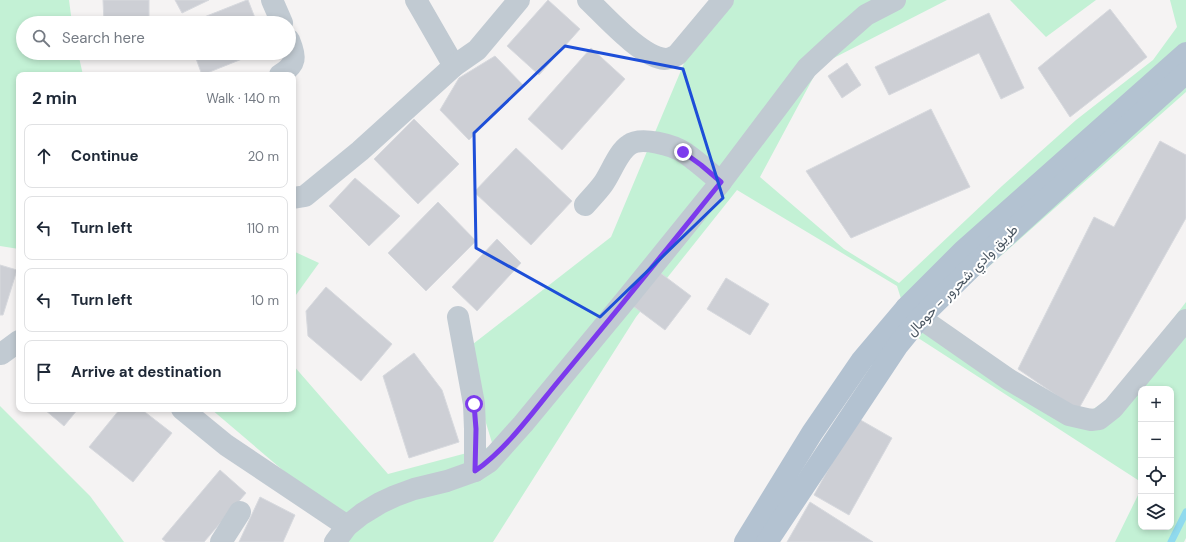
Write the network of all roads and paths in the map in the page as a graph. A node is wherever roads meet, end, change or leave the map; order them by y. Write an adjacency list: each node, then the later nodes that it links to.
1 (272, 0): 7 (street)
2 (416, 0): 10 (street)
3 (519, 0): 10 (street)
4 (588, 0): 5 (street)
5 (723, 0)
6 (896, 0): 13 (street)
7 (279, 16)
8 (1186, 53): 12 (main road, طريق وادي شحرور - حومال)
9 (293, 60): 11 (street)
10 (454, 66): 14 (street)
11 (285, 72)
12 (1174, 77): 16 (main road, طريق وادي شحرور - حومال)
13 (721, 182): 15 (street); 24 (street)
14 (296, 198)
15 (585, 204)
16 (913, 313): 18 (street); 22 (main road, طريق وادي شحرور - حومال); 23 (main road, طريق وادي شحرور - حومال)
17 (458, 317): 24 (street)
18 (1186, 320)
19 (16, 343): 20 (street)
20 (1, 354)
21 (186, 412): 26 (street)
22 (812, 433): 23 (main road); 28 (main road, طريق وادي شحرور - حومال)
23 (830, 446): 29 (main road, طريق وادي شحرور - حومال)
24 (475, 471): 26 (street)
25 (240, 512): 27 (street)
26 (341, 534)
27 (221, 542)
28 (745, 542)
29 (767, 542)

